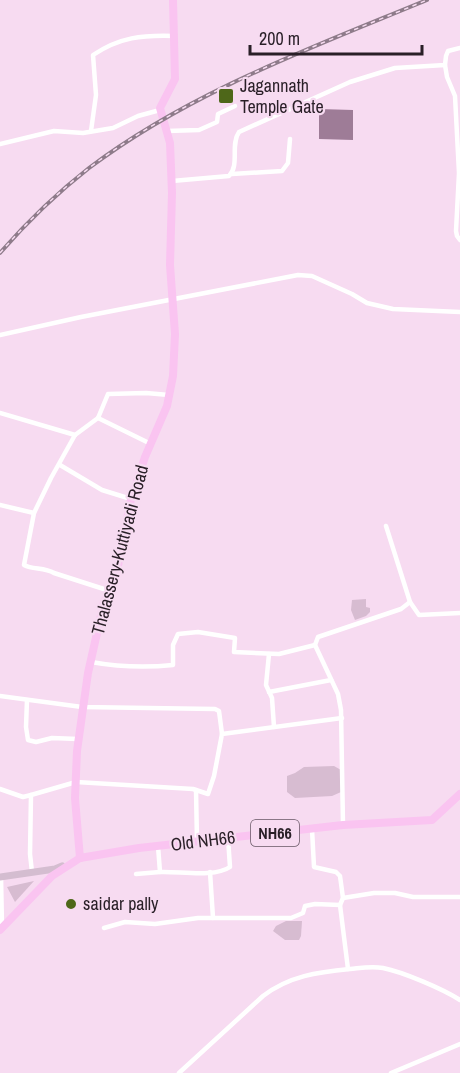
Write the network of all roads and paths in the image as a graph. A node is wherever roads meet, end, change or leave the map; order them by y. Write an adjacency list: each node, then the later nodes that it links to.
1 (173, 0): 2 (main road)
2 (175, 36): 6 (main road); 7 (street)
3 (460, 48): 4 (street)
4 (445, 64): 11 (street); 12 (street)
5 (236, 106): 8 (street)
6 (160, 110): 7 (street); 8 (main road, Thalassery-Kuttiyadi Road)
7 (92, 131): 10 (street)
8 (167, 131): 13 (main road, Thalassery-Kuttiyadi Road)
9 (290, 139): 12 (street)
10 (0, 144)
11 (460, 164): 14 (street)
12 (232, 174): 13 (street)
13 (172, 181): 15 (main road, Thalassery-Kuttiyadi Road)
14 (460, 240)
15 (173, 300): 16 (street); 17 (street); 18 (main road, Thalassery-Kuttiyadi Road)
16 (460, 312)
17 (0, 335)
18 (170, 396): 20 (street); 22 (main road, Thalassery-Kuttiyadi Road)
19 (0, 413): 21 (street)
20 (98, 418): 21 (street); 22 (street)
21 (75, 435): 23 (street)
22 (150, 444): 24 (main road, Thalassery-Kuttiyadi Road)
23 (60, 465): 24 (street); 26 (street)
24 (130, 499): 28 (main road, Thalassery-Kuttiyadi Road)
25 (0, 505): 26 (street)
26 (34, 513): 28 (street)
27 (386, 526): 29 (street)
28 (110, 591): 32 (main road, Thalassery-Kuttiyadi Road)
29 (410, 602): 30 (street); 31 (street)
30 (460, 613)
31 (315, 645): 34 (street); 36 (street)
32 (93, 650): 33 (street); 35 (main road, Thalassery-Kuttiyadi Road)
33 (102, 652)
34 (269, 654): 35 (street); 37 (street)
35 (91, 662): 40 (main road, Thalassery-Kuttiyadi Road)
36 (331, 680): 37 (street); 41 (street)
37 (269, 692): 42 (street)
38 (0, 696): 39 (street)
39 (27, 700): 40 (street); 44 (street)
40 (82, 707): 43 (street); 44 (main road, Thalassery-Kuttiyadi Road)
41 (342, 718): 42 (street); 50 (street)
42 (274, 728): 43 (street)
43 (222, 734): 47 (street)
44 (78, 739): 45 (main road, Thalassery-Kuttiyadi Road)
45 (76, 782): 47 (street); 48 (street); 55 (main road, Thalassery-Kuttiyadi Road)
46 (0, 789): 48 (street)
47 (196, 790): 53 (street)
48 (31, 795): 56 (street)
49 (459, 798): 50 (main road, Old NH66 / NH66)
50 (343, 825): 51 (main road, Old NH66 / NH66)
51 (312, 829): 52 (main road, Old NH66 / NH66); 62 (street)
52 (228, 838): 53 (main road, Old NH66 / NH66); 58 (street)
53 (197, 842): 54 (main road, Old NH66 / NH66)
54 (158, 846): 55 (main road, Old NH66 / NH66); 57 (street)
55 (80, 858): 56 (street); 66 (main road, Old NH66 / NH66)
56 (32, 872): 60 (street)
57 (160, 872): 58 (street); 59 (street)
58 (210, 872): 64 (street)
59 (136, 874)
60 (1, 877): 66 (street)
61 (460, 897): 62 (street)
62 (343, 898): 63 (street)
63 (340, 905): 64 (street); 67 (street)
64 (213, 918): 65 (street)
65 (104, 928)
66 (1, 929)
67 (348, 969): 68 (street); 70 (street)
68 (460, 1000)
69 (460, 1044): 71 (street)
70 (179, 1073)
71 (391, 1073)

